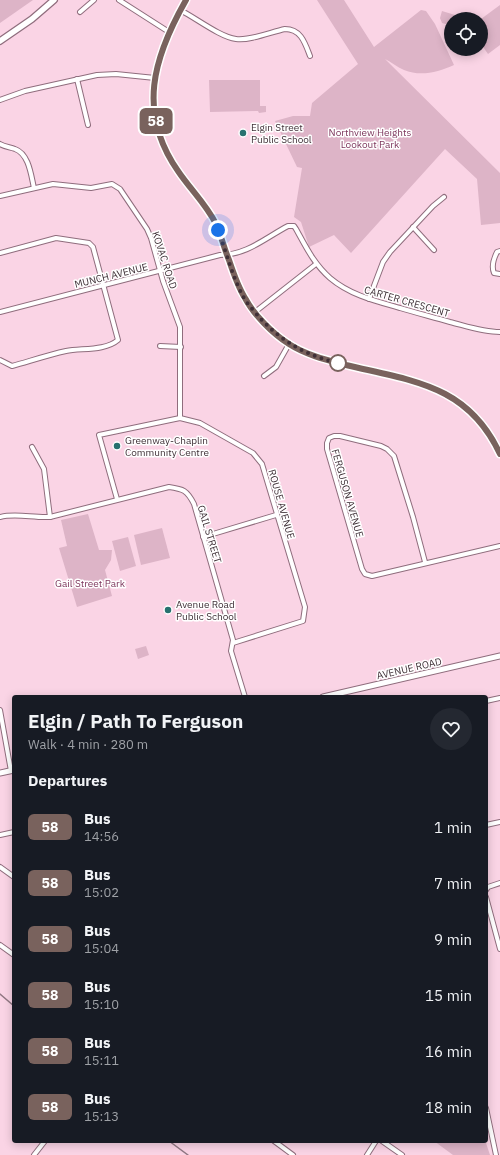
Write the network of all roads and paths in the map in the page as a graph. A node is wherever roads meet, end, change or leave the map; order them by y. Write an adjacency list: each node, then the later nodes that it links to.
1 (54, 0): 8 (main road)
2 (94, 0): 6 (street)
3 (119, 0): 7 (street)
4 (186, 0): 5 (street)
5 (180, 10): 7 (street); 9 (street)
6 (80, 12)
7 (169, 32): 10 (street)
8 (0, 41)
9 (310, 56)
10 (155, 78): 11 (street); 22 (street)
11 (77, 79): 12 (street); 13 (street)
12 (0, 100)
13 (88, 125)
14 (0, 144): 15 (street)
15 (34, 188): 16 (street, KOVAC ROAD); 24 (street, KOVAC ROAD)
16 (0, 196)
17 (444, 197): 18 (street)
18 (413, 227): 19 (street); 27 (street)
19 (434, 250)
20 (500, 251): 25 (street)
21 (0, 253): 26 (street)
22 (227, 255): 23 (street, CARTER CRESCENT); 24 (street, MUNCH AVENUE); 29 (street)
23 (316, 264): 27 (street, CARTER CRESCENT); 29 (street)
24 (160, 271): 26 (street, MUNCH AVENUE); 33 (street, KOVAC ROAD)
25 (500, 274)
26 (104, 286): 28 (street, MUNCH AVENUE); 34 (street)
27 (369, 299): 30 (street, CARTER CRESCENT)
28 (0, 312)
29 (255, 312): 31 (street)
30 (500, 332)
31 (289, 344): 35 (street); 38 (street)
32 (160, 346): 33 (street)
33 (181, 347): 36 (street, KOVAC ROAD)
34 (0, 360)
35 (264, 376)
36 (180, 418): 39 (street, ROUSE AVENUE); 40 (street, ROUSE AVENUE)
37 (32, 447): 42 (street)
38 (500, 454)
39 (117, 500): 42 (street, GAIL STREET); 43 (street, GAIL STREET)
40 (276, 515): 43 (street); 46 (street, ROUSE AVENUE)
41 (0, 517): 42 (street, GAIL STREET)
42 (50, 517)
43 (203, 537): 46 (street, GAIL STREET)
44 (500, 546): 45 (street, FERGUSON AVENUE)
45 (425, 562): 45 (street, FERGUSON AVENUE)
46 (233, 643): 48 (street, GAIL STREET)
47 (500, 656): 49 (street, AVENUE ROAD)
48 (244, 695)
49 (332, 695)
50 (500, 698): 51 (street)
51 (488, 701)
52 (0, 710): 53 (street)
53 (12, 770): 54 (street)
54 (0, 773)
55 (500, 822): 56 (street)
56 (488, 825)
57 (12, 832): 58 (street)
58 (0, 835)
59 (0, 867): 60 (street)
60 (12, 876)
61 (500, 883): 62 (street)
62 (488, 887)
63 (488, 904): 64 (street)
64 (499, 943): 66 (street)
65 (0, 945): 67 (street)
66 (500, 949)
67 (12, 954)
68 (488, 1117): 77 (street)
69 (43, 1143): 73 (street)
70 (277, 1143): 74 (street)
71 (375, 1143): 75 (street)
72 (385, 1143): 76 (street)
73 (34, 1155)
74 (293, 1155)
75 (366, 1155)
76 (402, 1155)
77 (496, 1155)

